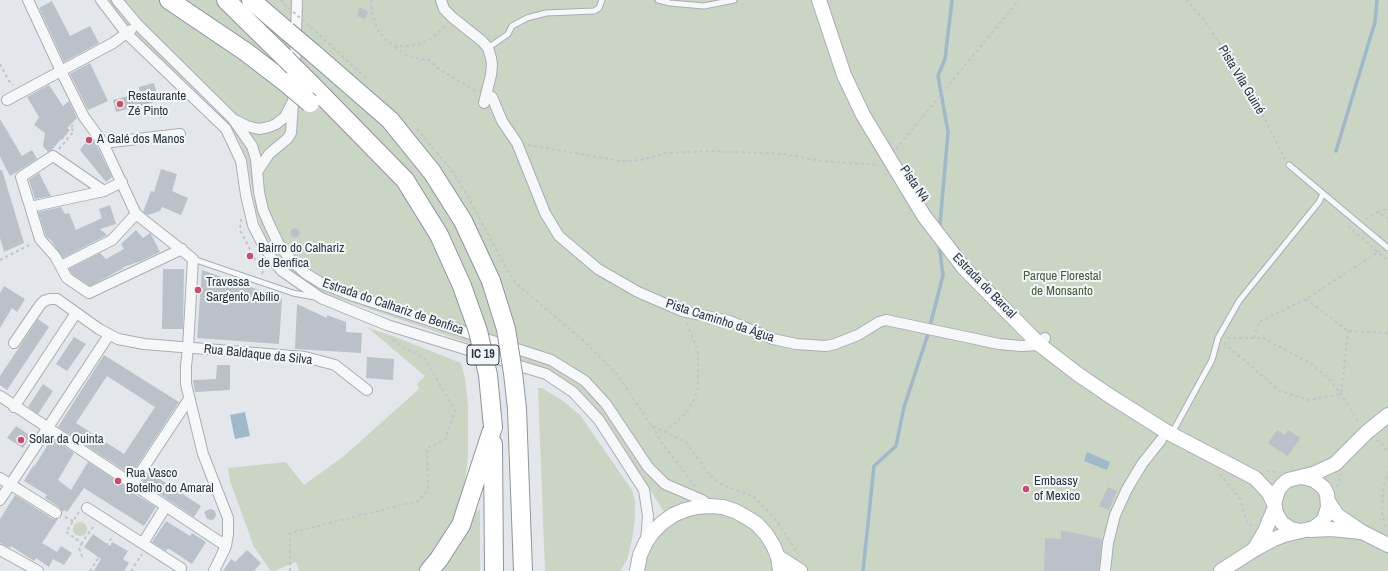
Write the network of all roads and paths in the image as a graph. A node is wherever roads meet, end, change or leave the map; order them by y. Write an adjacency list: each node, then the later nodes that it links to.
1 (28, 0): 23 (street, Estrada do Calhariz de Benfica)
2 (101, 0): 19 (street, Estrada do Calhariz de Benfica)
3 (118, 0): 18 (street, Estrada do Calhariz de Benfica)
4 (169, 0): 28 (highway, bridge)
5 (226, 0): 30 (highway, bridge)
6 (252, 0): 121 (highway, bridge)
7 (281, 0): 24 (path, bridge)
8 (297, 0): 28 (street)
9 (371, 0): 20 (path)
10 (441, 0): 17 (street)
11 (602, 0): 21 (lane)
12 (658, 0): 13 (lane)
13 (734, 0)
14 (819, 0): 37 (street, Estrada do Barcal)
15 (1019, 0): 37 (path)
16 (1186, 0): 38 (path, Pista Vila Guiné)
17 (453, 18): 20 (path); 21 (street)
18 (137, 24): 19 (street); 29 (street, Estrada do Calhariz de Benfica)
19 (127, 34): 23 (street); 60 (street, Estrada do Calhariz de Benfica)
20 (394, 46): 26 (path)
21 (488, 48): 26 (street)
22 (0, 64): 25 (path)
23 (61, 71): 25 (street); 35 (street, Estrada do Calhariz de Benfica)
24 (368, 80)
25 (21, 92): 27 (street)
26 (486, 98): 34 (street, Pista Caminho da Água)
27 (7, 100)
28 (302, 101): 29 (street); 30 (highway); 39 (street)
29 (233, 118): 39 (street, Estrada do Calhariz de Benfica)
30 (344, 119): 80 (highway, IC 19, bridge)
31 (414, 125): 79 (path)
32 (70, 128): 36 (path)
33 (180, 134): 35 (street)
34 (517, 143): 37 (path); 62 (street, Pista Caminho da Água)
35 (103, 144): 40 (street, Estrada do Calhariz de Benfica)
36 (55, 153): 41 (street); 43 (street)
37 (891, 160): 70 (street, Estrada do Barcal)
38 (1289, 165): 42 (lane)
39 (257, 172): 99 (street, Estrada do Calhariz de Benfica)
40 (122, 182): 41 (street); 46 (street, Estrada do Calhariz de Benfica)
41 (104, 191): 43 (street)
42 (1323, 194): 49 (lane); 68 (lane)
43 (30, 207): 51 (street)
44 (1388, 208): 45 (path)
45 (1378, 212): 48 (path); 49 (path)
46 (136, 214): 53 (street, Estrada do Calhariz de Benfica); 58 (street)
47 (241, 214): 59 (path)
48 (1388, 219)
49 (1357, 222): 52 (lane)
50 (1346, 224): 54 (path)
51 (40, 239): 56 (path); 58 (street)
52 (1388, 247): 54 (path)
53 (182, 249): 55 (street, Estrada do Calhariz de Benfica); 58 (street)
54 (1378, 252): 57 (path); 61 (path)
55 (193, 259): 59 (lane, Estrada do Calhariz de Benfica); 72 (street)
56 (0, 260)
57 (1388, 261)
58 (61, 266)
59 (258, 281): 60 (lane, Estrada do Calhariz de Benfica)
60 (321, 298): 64 (street, Estrada do Calhariz de Benfica)
61 (1306, 299): 65 (path); 69 (path)
62 (682, 311): 70 (street, Pista Caminho da Água); 82 (path)
63 (76, 313): 67 (street, Rua Baldaque da Silva); 71 (street, Rua Baldaque da Silva); 77 (street)
64 (388, 325): 111 (street, Estrada do Calhariz de Benfica); 127 (path)
65 (1348, 331): 66 (path); 74 (path)
66 (1388, 333)
67 (109, 334): 72 (street, Rua Baldaque da Silva); 81 (street)
68 (1218, 338): 69 (path); 74 (path); 84 (lane)
69 (1254, 338): 74 (path)
70 (1043, 342): 84 (street, Estrada do Barcal)
71 (14, 343)
72 (188, 348): 73 (street, Rua Baldaque da Silva); 76 (street)
73 (367, 390)
74 (1341, 394): 83 (path)
75 (0, 396): 77 (street)
76 (189, 398): 86 (street); 96 (street)
77 (14, 406): 81 (street)
78 (1388, 415): 83 (street)
79 (651, 425): 82 (path); 99 (path)
80 (493, 427): 128 (highway); 129 (highway, IC 19)
81 (48, 428): 95 (street); 96 (street)
82 (664, 432): 117 (path)
83 (1366, 432): 85 (path); 88 (street)
84 (1166, 437): 92 (street, Estrada do Barcal); 132 (street)
85 (1388, 452)
86 (203, 454): 87 (street); 114 (street)
87 (192, 457)
88 (1339, 467): 93 (street); 97 (path); 97 (street)
89 (1388, 471): 106 (path)
90 (1219, 472): 107 (path)
91 (1281, 472): 92 (path)
92 (1257, 474): 93 (street); 101 (street)
93 (1298, 477): 97 (street); 101 (street)
94 (0, 478): 95 (street)
95 (10, 485): 98 (street); 103 (street)
96 (132, 485): 100 (street)
97 (1330, 496): 108 (street); 109 (street)
98 (0, 500)
99 (706, 503): 111 (street); 118 (street)
100 (166, 506): 112 (street); 114 (street)
101 (1275, 506): 107 (street); 108 (street)
102 (87, 508): 104 (street); 110 (path)
103 (56, 513)
104 (100, 516): 105 (street); 110 (path)
105 (118, 528): 112 (street); 124 (path)
106 (1388, 530)
107 (1265, 531): 115 (street)
108 (1304, 531): 109 (street); 115 (street)
109 (1362, 532): 113 (street)
110 (82, 542): 119 (path)
111 (646, 542): 122 (street)
112 (145, 545): 120 (street); 125 (path)
113 (1388, 545)
114 (226, 546): 126 (street)
115 (1255, 549): 133 (street)
116 (0, 550): 123 (street)
117 (798, 555)
118 (778, 557): 130 (street); 131 (street)
119 (83, 559)
120 (181, 568)
121 (524, 568)
122 (636, 570)
123 (38, 571)
124 (90, 571)
125 (131, 571)
126 (214, 571)
127 (290, 571)
128 (429, 571)
129 (494, 571)
130 (780, 571)
131 (800, 571)
132 (1105, 571)
133 (1221, 571)

